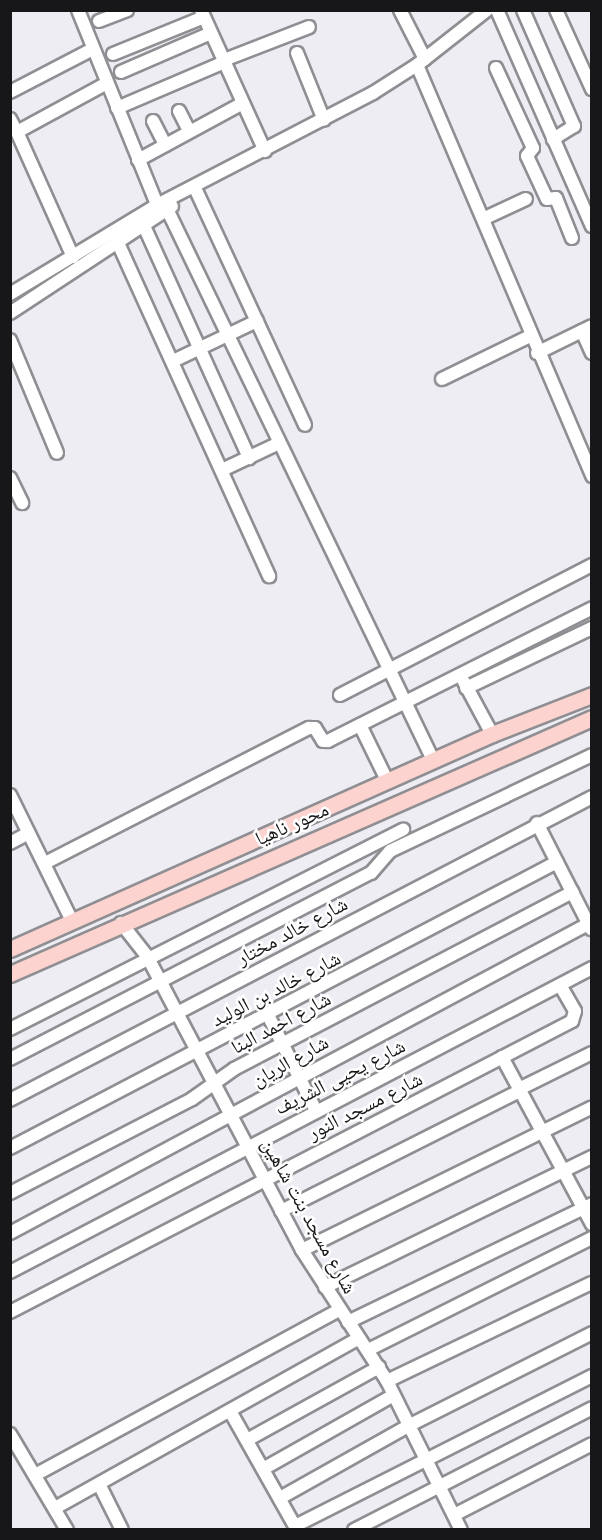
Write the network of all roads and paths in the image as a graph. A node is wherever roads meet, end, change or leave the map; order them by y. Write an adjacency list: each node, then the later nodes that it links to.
1 (78, 10): 12 (street)
2 (127, 10): 9 (street)
3 (400, 10): 16 (street)
4 (487, 10): 16 (street)
5 (497, 10): 30 (street)
6 (523, 10): 30 (street)
7 (556, 10): 20 (street)
8 (203, 14): 11 (street); 14 (street)
9 (99, 21)
10 (309, 27): 15 (street)
11 (211, 33): 15 (street); 18 (street)
12 (93, 49): 19 (street); 21 (street)
13 (297, 53): 26 (street)
14 (113, 54)
15 (224, 61): 22 (street); 23 (street)
16 (421, 62): 26 (street); 38 (street)
17 (496, 68): 40 (street)
18 (120, 72)
19 (107, 83): 23 (street); 29 (street)
20 (591, 89)
21 (10, 92)
22 (243, 103): 28 (street); 32 (street)
23 (117, 108): 33 (street)
24 (179, 111): 28 (street)
25 (10, 119): 29 (street)
26 (324, 120): 32 (street)
27 (153, 121): 31 (street)
28 (189, 131): 31 (street)
29 (17, 132): 44 (street)
30 (553, 139): 36 (street)
31 (165, 145): 33 (street)
32 (265, 151): 34 (street)
33 (138, 160): 37 (street)
34 (195, 188): 37 (street); 47 (street)
35 (526, 199): 38 (street)
36 (586, 200): 39 (street)
37 (162, 208): 41 (street); 44 (street); 49 (street)
38 (485, 218): 50 (street)
39 (590, 219): 40 (street)
40 (567, 225): 42 (street)
41 (144, 226): 43 (street); 52 (street)
42 (572, 238)
43 (118, 243): 46 (street); 55 (street)
44 (73, 257): 45 (street)
45 (10, 294)
46 (10, 313)
47 (257, 321): 49 (street); 57 (street)
48 (586, 328): 53 (street); 54 (street)
49 (228, 336): 52 (street); 58 (street)
50 (530, 336): 53 (street); 56 (street)
51 (10, 340): 59 (street)
52 (200, 349): 55 (street); 60 (street)
53 (537, 352): 62 (street)
54 (591, 353)
55 (173, 362): 61 (street)
56 (442, 379)
57 (305, 425)
58 (279, 443): 60 (street); 69 (street)
59 (57, 453)
60 (249, 458): 61 (street)
61 (222, 470): 66 (street)
62 (591, 476)
63 (10, 478): 64 (street)
64 (22, 503)
65 (591, 565): 69 (street)
66 (269, 576)
67 (591, 608): 70 (street)
68 (591, 628): 71 (street)
69 (388, 670): 72 (street); 74 (street)
70 (460, 675): 71 (street); 74 (street)
71 (466, 688): 77 (street)
72 (340, 694)
73 (591, 695): 77 (main road, محور ناهيا)
74 (404, 702): 76 (street); 79 (street)
75 (591, 718): 91 (main road, محور ناهيا)
76 (360, 724): 80 (street); 88 (street)
77 (492, 734): 79 (main road, محور ناهيا)
78 (591, 755): 97 (street)
79 (433, 760): 80 (main road, محور ناهيا)
80 (387, 780): 90 (main road, محور ناهيا)
81 (591, 797): 83 (street, شارع خالد مختار)
82 (12, 801): 85 (street)
83 (537, 823): 87 (street); 99 (street, شارع خالد مختار)
84 (404, 830): 94 (street)
85 (29, 833): 86 (street); 88 (street)
86 (10, 843)
87 (557, 862): 89 (street); 100 (street, شارع خالد بن الوليد)
88 (45, 864): 90 (street)
89 (572, 892): 92 (street); 102 (street, شارع احمد البنا)
90 (72, 921): 93 (main road, محور ناهيا)
91 (121, 923): 94 (street, شارع مسجد بنت شاهين); 96 (main road, محور ناهيا)
92 (590, 927): 107 (street, شارع الريان)
93 (10, 949)
94 (147, 956): 97 (street, شارع مسجد بنت شاهين); 101 (street)
95 (591, 968): 98 (street, شارع يحيى الشريف)
96 (10, 974)
97 (159, 982): 99 (street, شارع مسجد بنت شاهين); 106 (street)
98 (560, 985): 105 (street, شارع مسجد النور); 112 (street, شارع يحيى الشريف)
99 (177, 1014): 103 (street, شارع مسجد بنت شاهين); 110 (street, شارع خالد مختار)
100 (268, 1015): 102 (street); 103 (street, شارع خالد بن الوليد)
101 (10, 1029)
102 (282, 1045): 107 (street); 108 (street, شارع احمد البنا)
103 (196, 1052): 108 (street, شارع مسجد بنت شاهين); 116 (street, شارع خالد بن الوليد)
104 (591, 1053): 109 (street)
105 (502, 1057): 109 (street); 119 (street, شارع مسجد النور)
106 (10, 1059)
107 (298, 1078): 112 (street); 113 (street, شارع الريان)
108 (214, 1084): 113 (street, شارع مسجد بنت شاهين); 120 (street, شارع احمد البنا)
109 (519, 1090): 114 (street); 122 (street)
110 (10, 1100)
111 (591, 1107): 114 (street)
112 (316, 1112): 115 (street, شارع يحيى الشريف)
113 (232, 1117): 115 (street, شارع مسجد بنت شاهين); 124 (street, شارع الريان)
114 (541, 1131): 118 (street); 126 (street)
115 (248, 1147): 119 (street, شارع مسجد بنت شاهين); 127 (street, شارع يحيى الشريف)
116 (10, 1148)
117 (591, 1156): 118 (street)
118 (563, 1171): 121 (street); 129 (street)
119 (265, 1180): 122 (street, شارع مسجد بنت شاهين); 131 (street, شارع مسجد النور)
120 (10, 1193)
121 (587, 1206): 123 (street); 132 (street)
122 (281, 1211): 126 (street, شارع مسجد بنت شاهين)
123 (591, 1224)
124 (10, 1233)
125 (591, 1238): 135 (street)
126 (302, 1250): 129 (street, شارع مسجد بنت شاهين)
127 (10, 1272)
128 (591, 1283): 138 (street)
129 (325, 1287): 130 (street, شارع مسجد بنت شاهين)
130 (339, 1310): 132 (street, شارع مسجد بنت شاهين); 148 (street)
131 (10, 1312)
132 (348, 1322): 134 (street, شارع مسجد بنت شاهين)
133 (591, 1333): 142 (street)
134 (359, 1338): 135 (street, شارع مسجد بنت شاهين); 141 (street)
135 (368, 1350): 136 (street, شارع مسجد بنت شاهين)
136 (379, 1367): 138 (street, شارع مسجد بنت شاهين); 144 (street)
137 (591, 1376): 146 (street)
138 (387, 1381): 139 (street, شارع مسجد بنت شاهين)
139 (394, 1395): 142 (street, شارع مسجد بنت شاهين); 147 (street)
140 (591, 1408): 150 (street)
141 (230, 1411): 144 (street); 149 (street)
142 (410, 1425): 146 (street, شارع مسجد بنت شاهين); 151 (street)
143 (10, 1434): 148 (street)
144 (247, 1440): 147 (street)
145 (591, 1444): 153 (street)
146 (426, 1458): 150 (street, شارع مسجد بنت شاهين); 154 (street)
147 (263, 1469): 151 (street)
148 (35, 1475): 152 (street)
149 (99, 1484): 152 (street); 156 (street)
150 (439, 1485): 153 (street, شارع مسجد بنت شاهين); 157 (street)
151 (279, 1498): 154 (street)
152 (55, 1508): 155 (street)
153 (454, 1515): 158 (street, شارع مسجد بنت شاهين)
154 (296, 1528)
155 (67, 1530)
156 (122, 1530)
157 (354, 1530)
158 (461, 1530)

